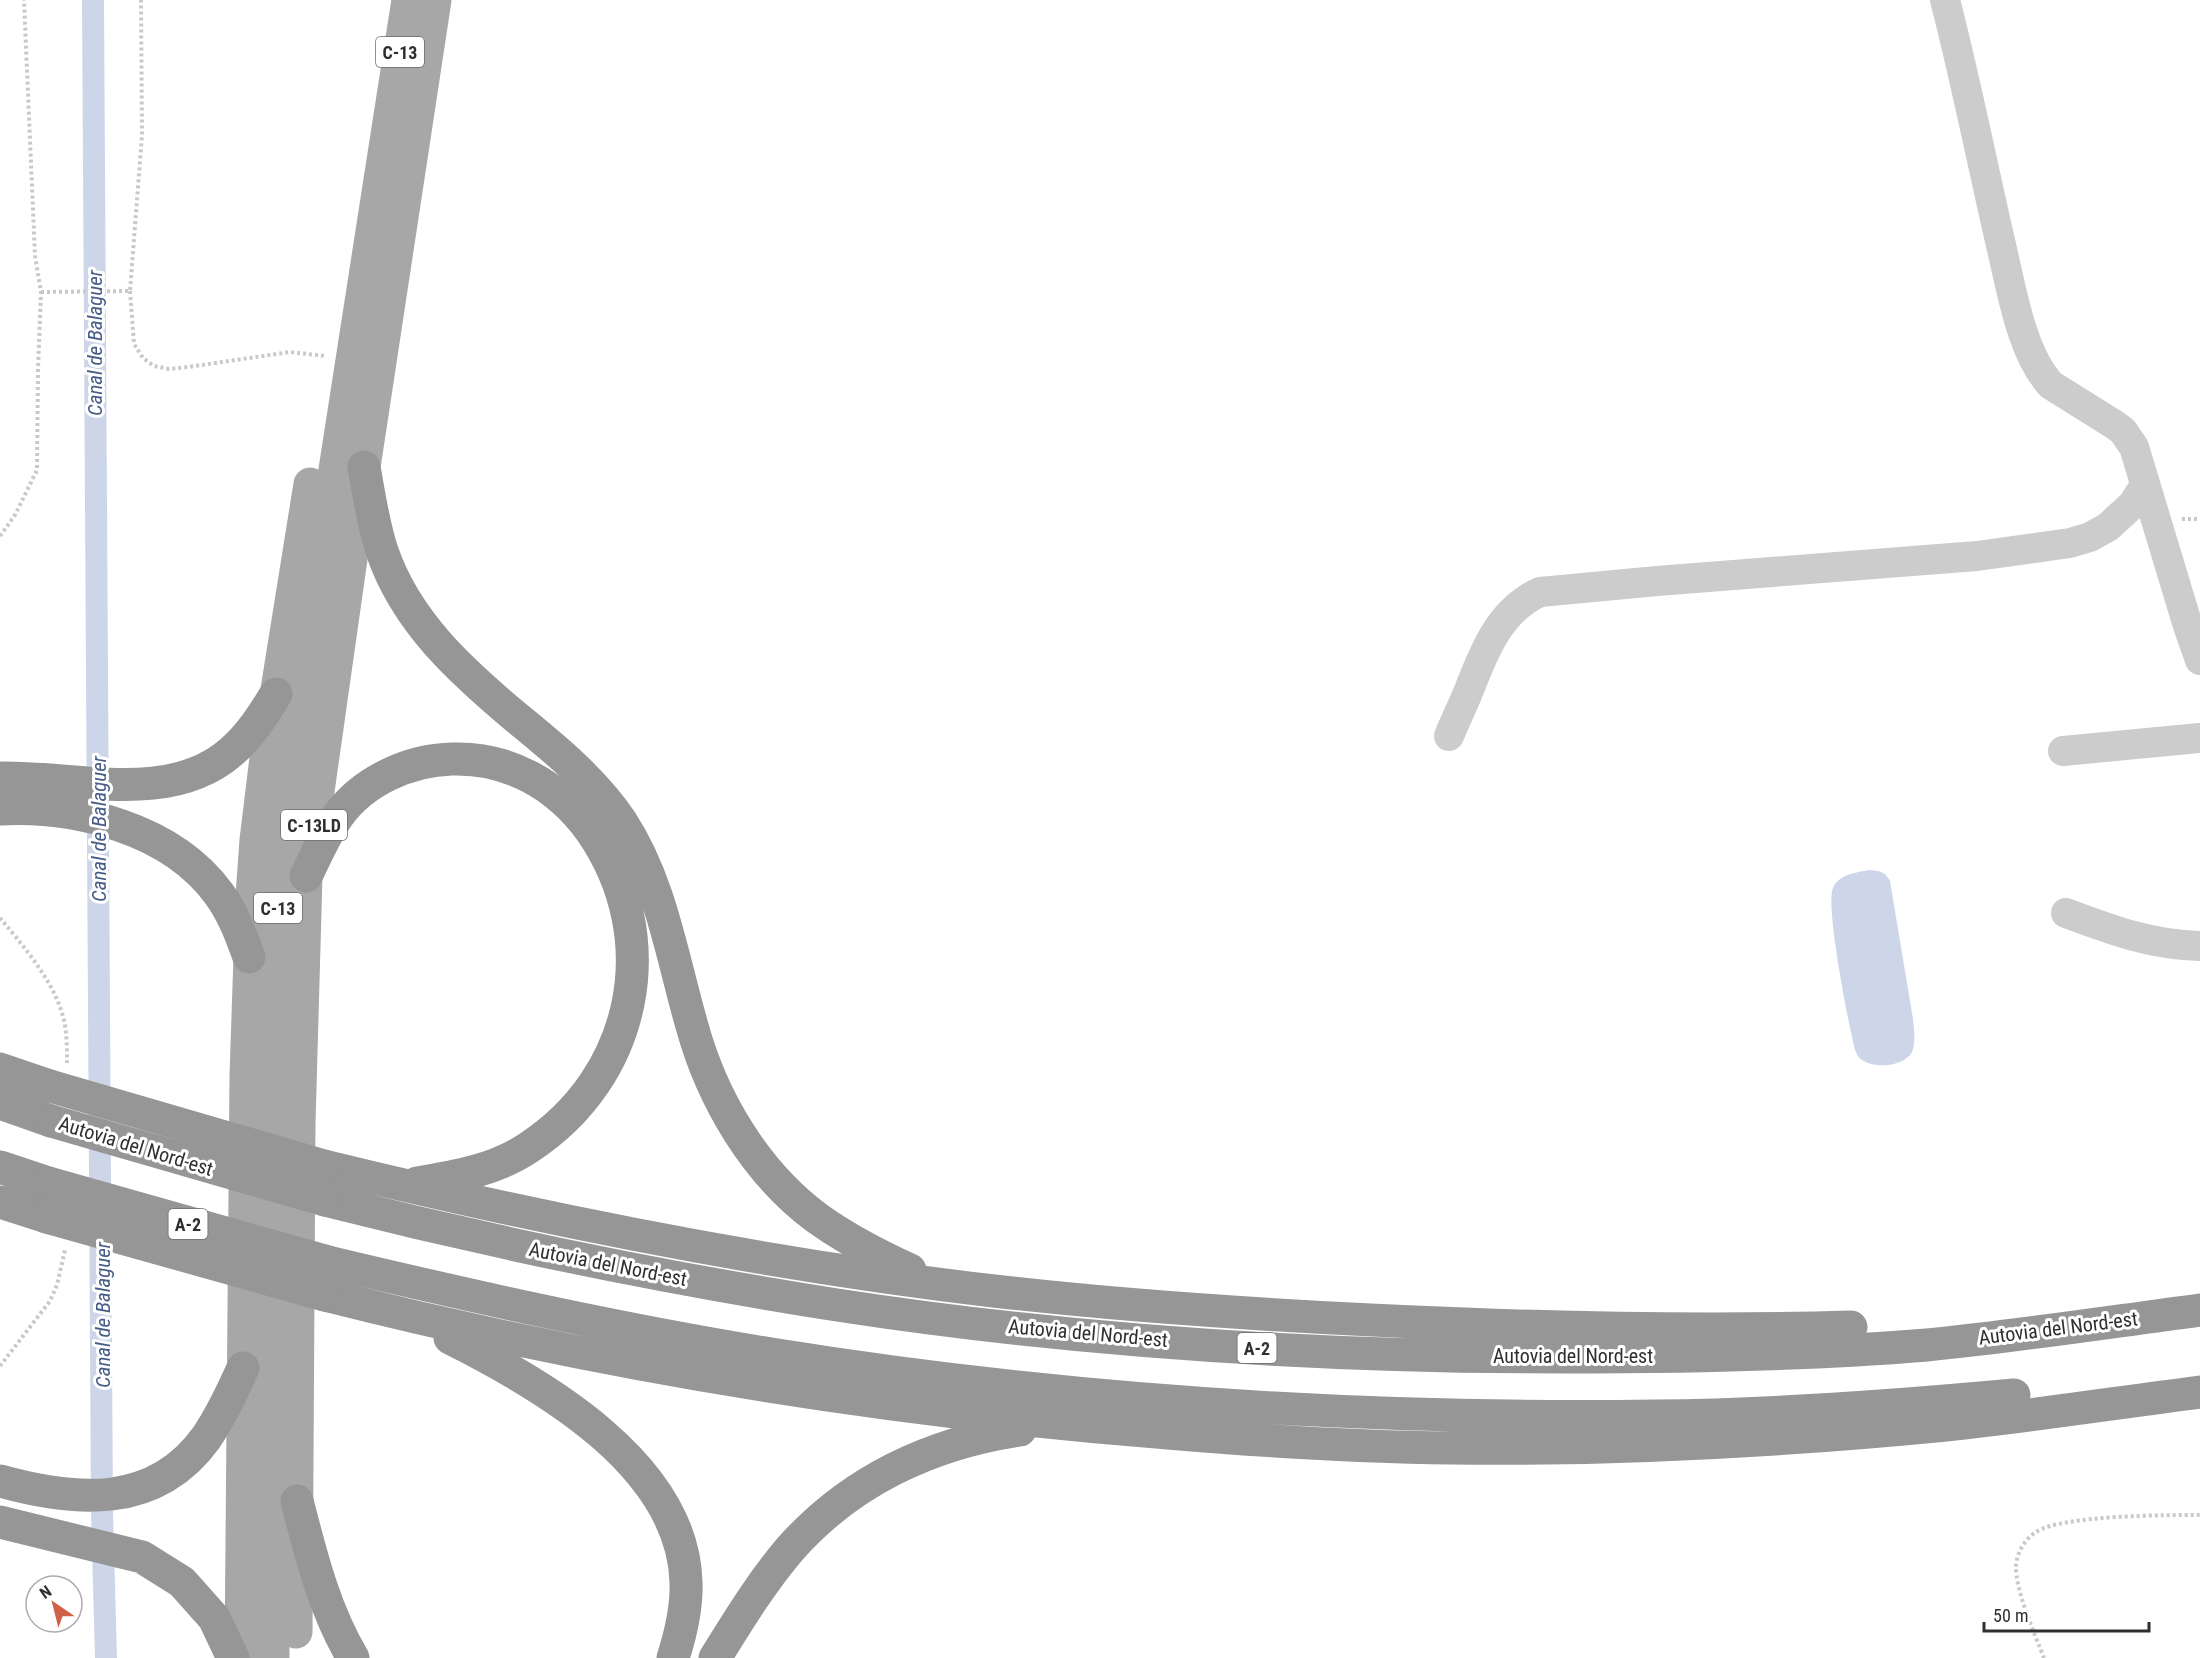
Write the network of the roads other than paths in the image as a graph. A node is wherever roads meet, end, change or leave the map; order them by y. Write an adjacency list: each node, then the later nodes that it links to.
1 (408, 0): 4 (main road, C-13)
2 (435, 0): 5 (main road, C-13LD)
3 (1945, 0): 6 (street)
4 (392, 105): 8 (main road); 37 (main road, C-13)
5 (364, 467): 15 (main road, C-13LD); 24 (highway)
6 (2145, 485): 7 (street); 9 (street)
7 (2200, 660)
8 (276, 694): 13 (highway); 18 (main road)
9 (1449, 736)
10 (2200, 738): 11 (street)
11 (2063, 750)
12 (0, 778): 13 (highway)
13 (58, 796): 14 (highway); 18 (highway)
14 (0, 808)
15 (306, 876): 22 (highway); 33 (main road, C-13LD)
16 (2066, 913): 17 (street)
17 (2200, 946)
18 (249, 957): 28 (main road)
19 (0, 1069): 22 (highway, bridge)
20 (0, 1103): 27 (highway, Autovia del Nord-est / A-2, bridge)
21 (0, 1167): 29 (highway, A-2, bridge)
22 (404, 1186): 24 (highway)
23 (0, 1202): 26 (highway, bridge)
24 (947, 1285): 27 (highway)
25 (2200, 1310): 27 (highway, Autovia del Nord-est / A-2)
26 (412, 1317): 31 (highway); 40 (highway)
27 (2075, 1327)
28 (243, 1368): 32 (highway); 36 (main road)
29 (2200, 1375)
30 (2200, 1392): 31 (highway)
31 (1055, 1424): 41 (highway)
32 (0, 1481)
33 (297, 1501): 38 (main road, C-13LD); 39 (highway)
34 (0, 1522): 35 (highway)
35 (233, 1658)
36 (241, 1658)
37 (273, 1658)
38 (296, 1658)
39 (353, 1658)
40 (673, 1658)
41 (715, 1658)

